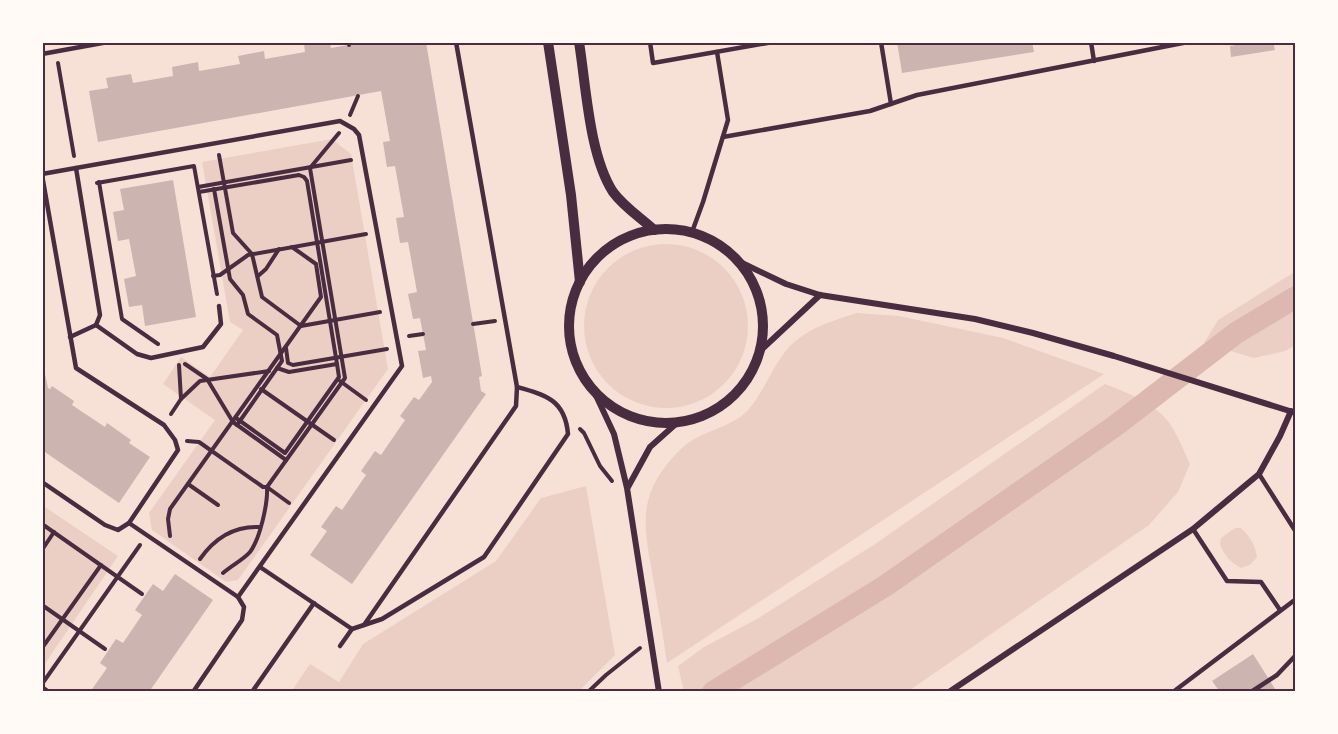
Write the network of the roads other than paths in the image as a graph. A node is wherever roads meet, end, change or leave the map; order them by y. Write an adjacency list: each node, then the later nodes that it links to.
1 (108, 42): 11 (lane)
2 (456, 42): 26 (lane)
3 (548, 42): 20 (street)
4 (579, 42): 17 (street)
5 (650, 42): 10 (lane)
6 (773, 42): 10 (lane)
7 (881, 42): 13 (lane)
8 (1091, 42): 12 (lane)
9 (1188, 42): 12 (lane)
10 (717, 52): 14 (lane)
11 (42, 54)
12 (1094, 61): 13 (lane)
13 (891, 104): 14 (lane)
14 (723, 137): 18 (lane)
15 (76, 168): 16 (lane); 23 (lane); 36 (lane)
16 (42, 175): 24 (lane)
17 (654, 230): 18 (street); 20 (street)
18 (692, 232): 19 (street)
19 (740, 262): 21 (street); 25 (street)
20 (580, 283): 27 (street)
21 (820, 295): 25 (street); 28 (street)
22 (219, 306): 23 (lane)
23 (96, 325): 24 (lane)
24 (70, 337): 33 (lane)
25 (760, 351): 29 (street)
26 (517, 387): 41 (lane); 41 (lane)
27 (593, 389): 29 (street); 32 (street)
28 (1293, 412): 30 (street)
29 (678, 422): 32 (street)
30 (1259, 474): 34 (street); 35 (lane)
31 (42, 482): 33 (lane)
32 (627, 488): 47 (street)
33 (129, 523): 37 (lane)
34 (1193, 529): 40 (lane); 48 (street)
35 (1296, 532)
36 (260, 567): 37 (lane); 39 (lane)
37 (238, 597): 45 (lane)
38 (1296, 599): 40 (lane)
39 (314, 603): 42 (lane); 46 (lane)
40 (1280, 610): 49 (lane)
41 (364, 625): 42 (lane)
42 (352, 629): 43 (lane)
43 (340, 646)
44 (1296, 655): 50 (lane)
45 (193, 692)
46 (252, 692)
47 (659, 692)
48 (949, 692)
49 (1173, 692)
50 (1251, 692)

